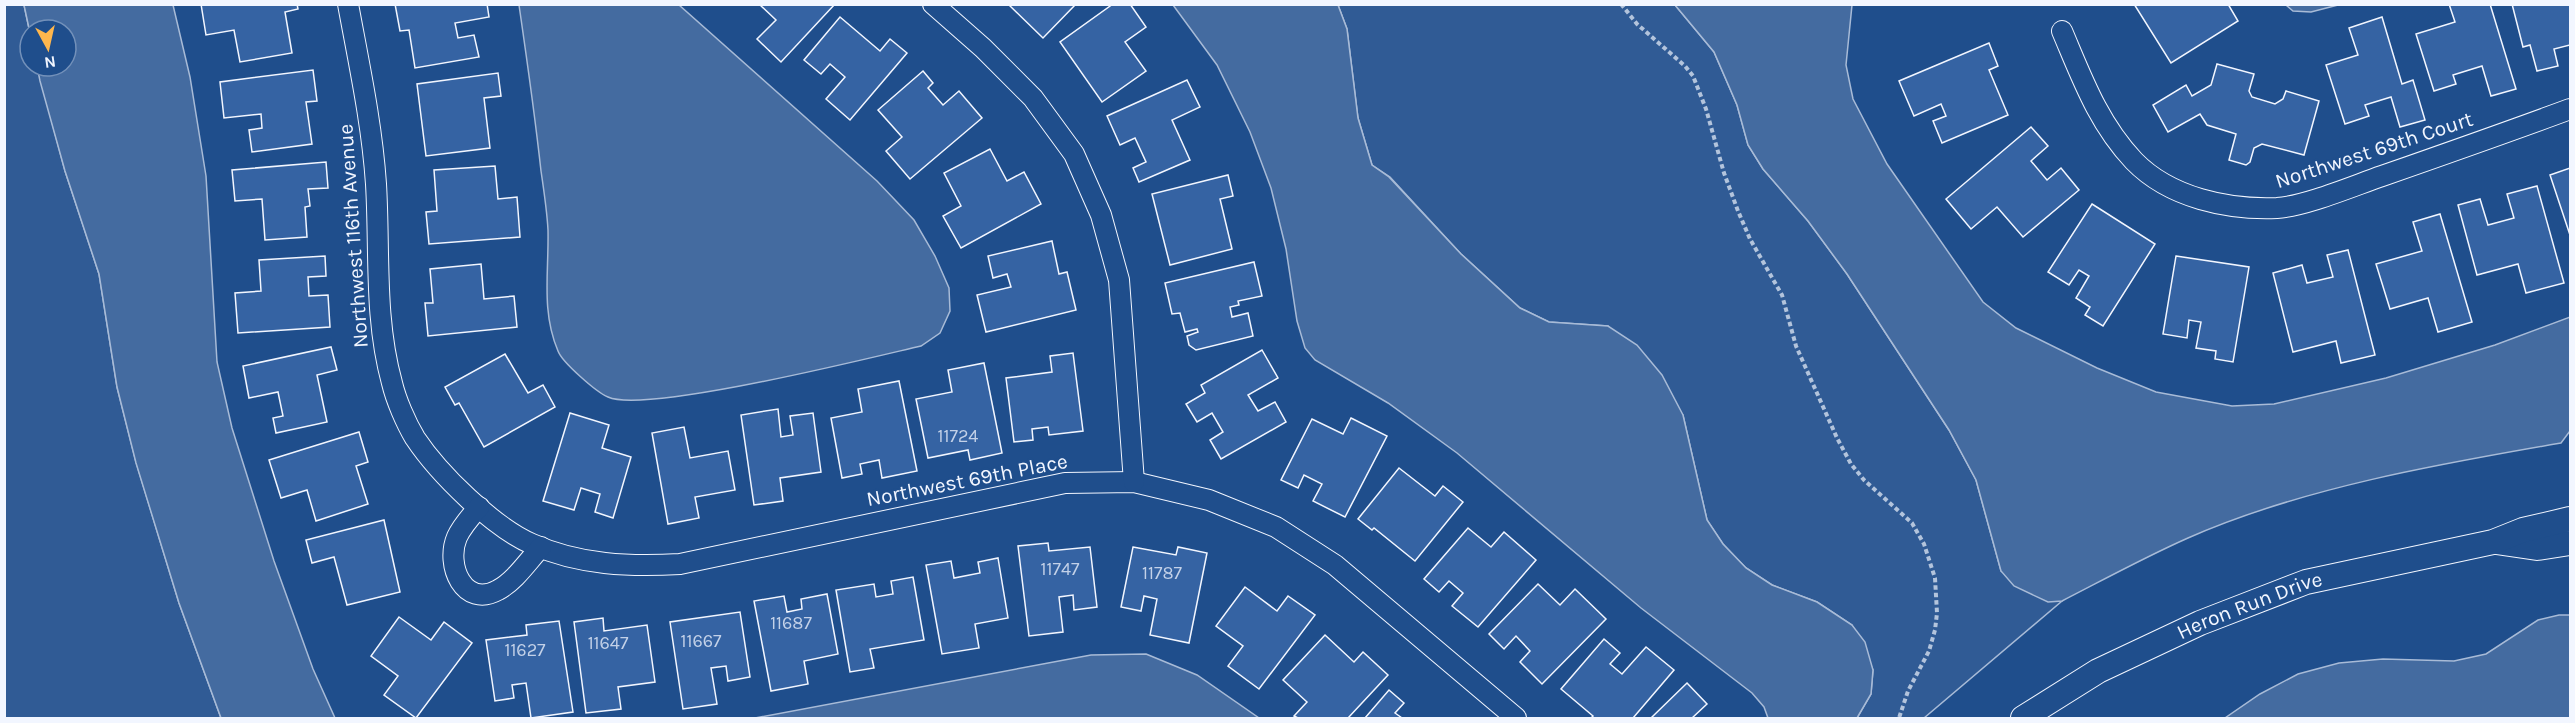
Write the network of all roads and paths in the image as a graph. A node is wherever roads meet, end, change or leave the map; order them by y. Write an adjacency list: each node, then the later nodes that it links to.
1 (348, 4): 7 (street, Northwest 116th Avenue)
2 (933, 4): 6 (street)
3 (1621, 4): 14 (path)
4 (2062, 31): 5 (street, Northwest 69th Court)
5 (2571, 109)
6 (1134, 482): 12 (street, Northwest 69th Place); 13 (street, Northwest 69th Place)
7 (479, 507): 9 (street, Northwest 116th Avenue); 12 (street)
8 (2571, 519): 10 (street, Heron Run Drive)
9 (507, 529): 12 (street, Northwest 69th Place)
10 (2493, 542): 11 (street, Heron Run Drive); 15 (street, Heron Run Drive)
11 (2571, 543)
12 (541, 547)
13 (1516, 718)
14 (1899, 718)
15 (2023, 718)

